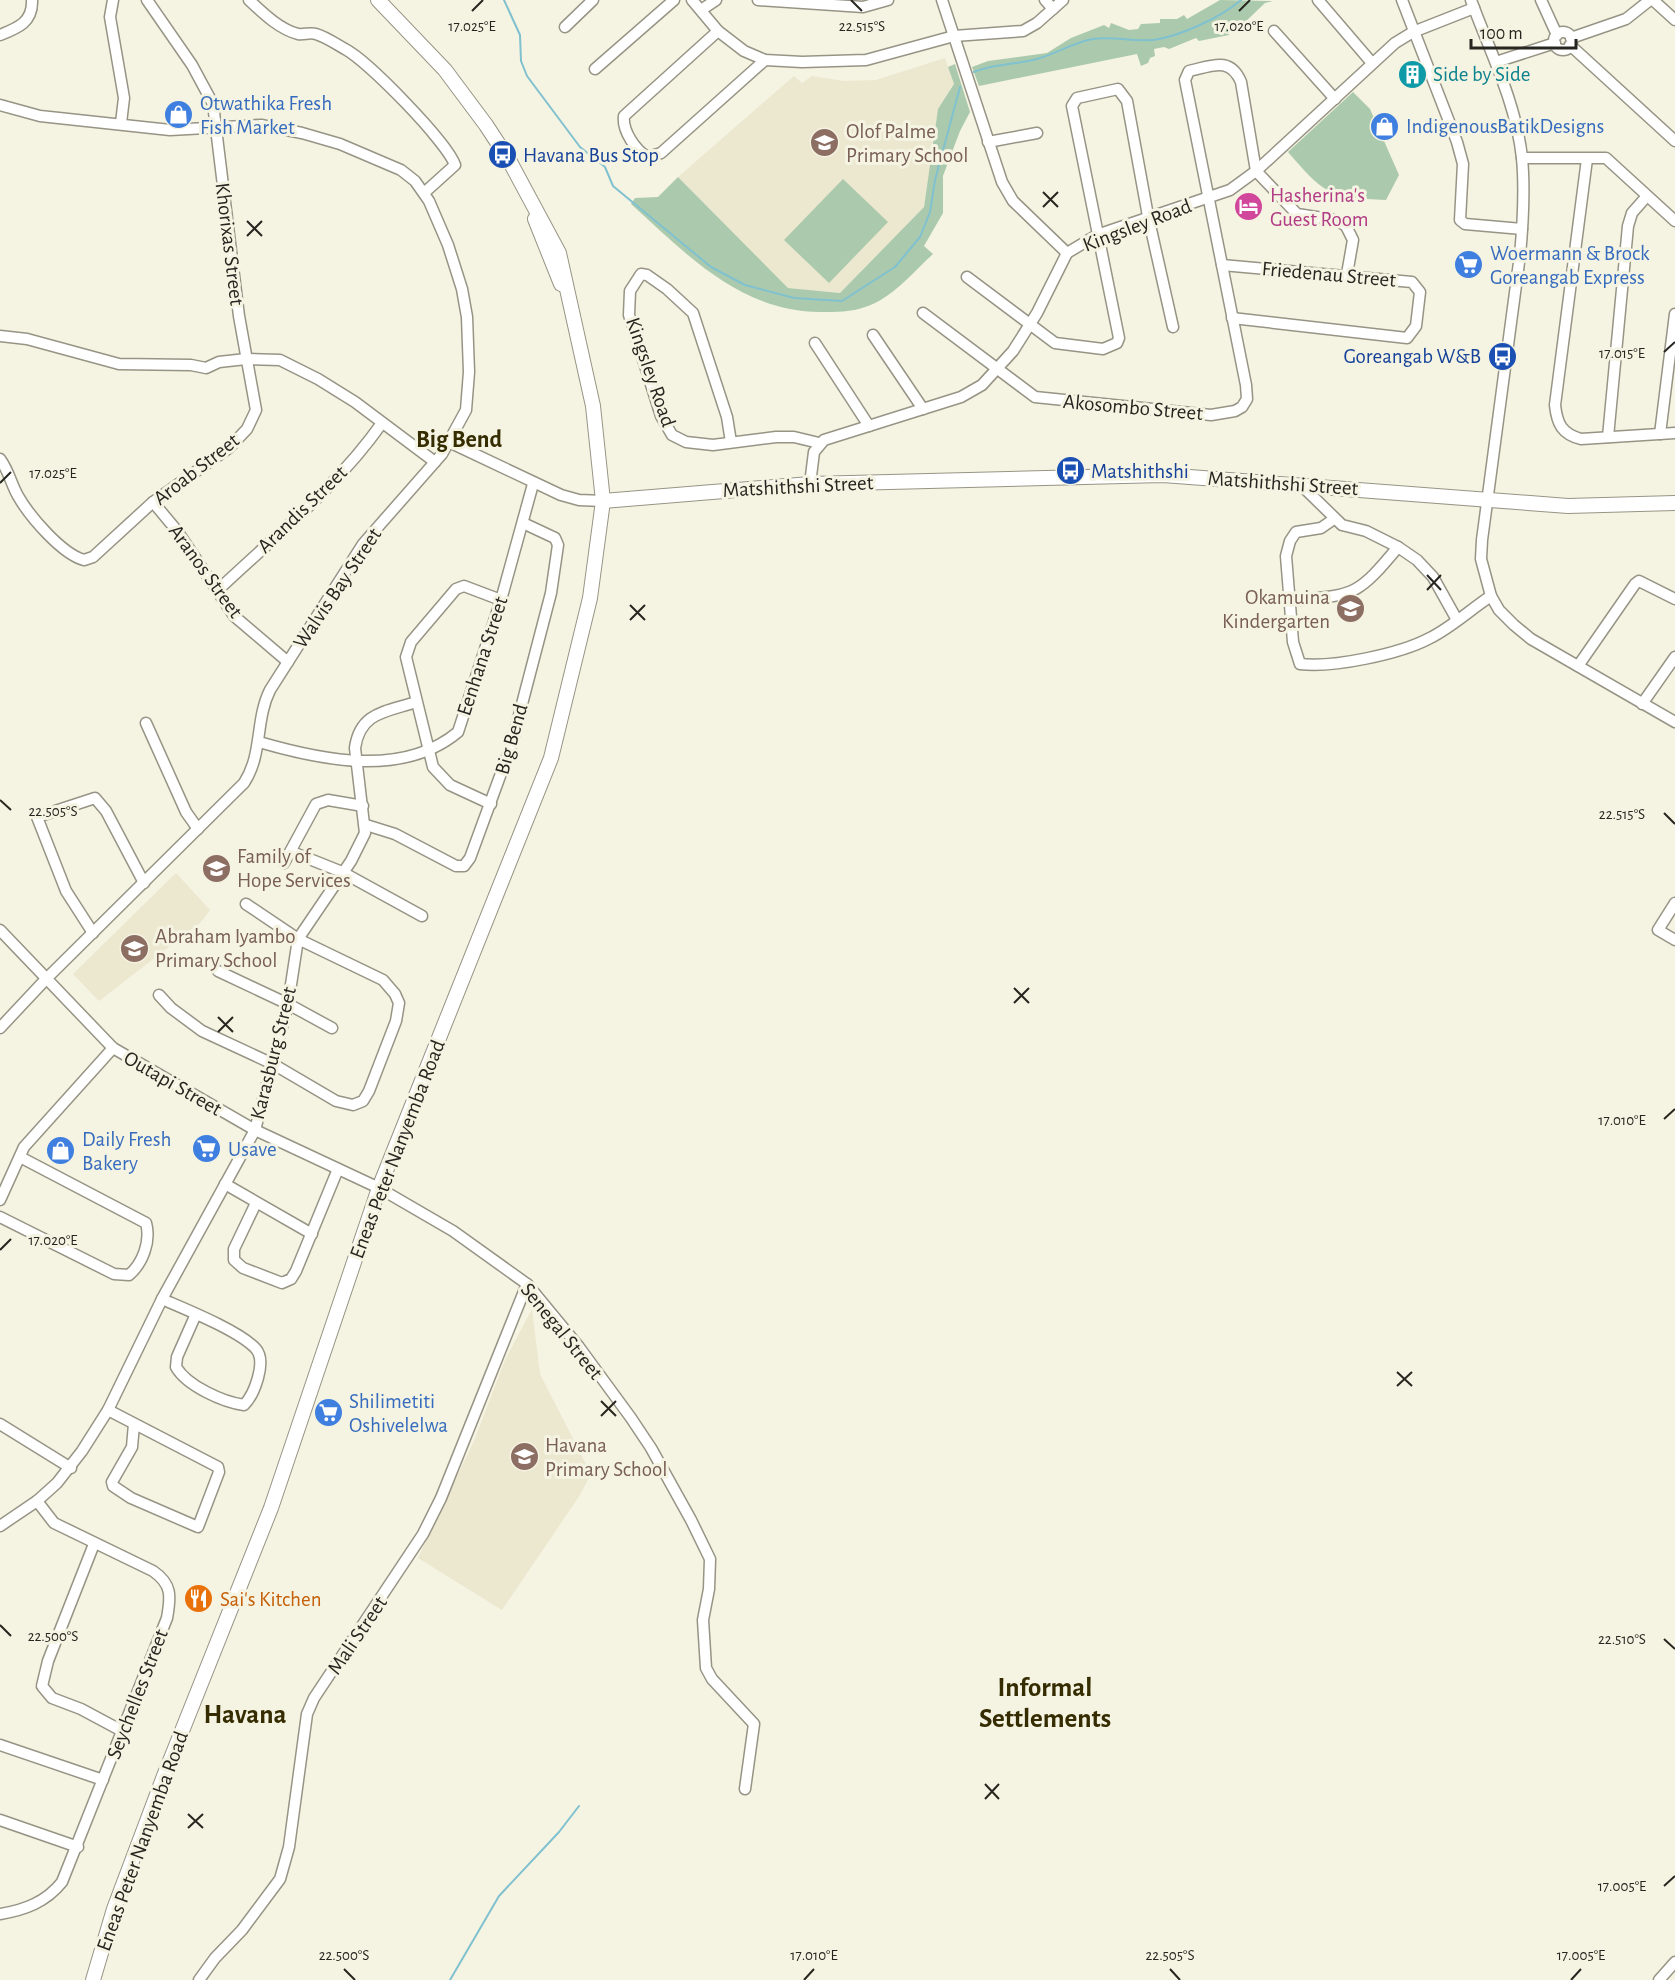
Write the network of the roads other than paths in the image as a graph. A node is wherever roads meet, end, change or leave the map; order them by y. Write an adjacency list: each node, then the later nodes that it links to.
1 (32, 0): 27 (street)
2 (113, 0): 37 (street)
3 (147, 0): 38 (street, Khorixas Street)
4 (249, 0): 45 (street)
5 (378, 0): 82 (main road, Eneas Peter Nanyemba Road)
6 (593, 0): 23 (street)
7 (674, 0): 34 (street)
8 (692, 0): 21 (street)
9 (716, 0): 21 (street)
10 (758, 0): 11 (street)
11 (888, 0)
12 (942, 0): 28 (street)
13 (1045, 0): 20 (street)
14 (1063, 0): 20 (street)
15 (1318, 0): 33 (street)
16 (1402, 0): 26 (street)
17 (1541, 0): 29 (street)
18 (1651, 0): 22 (street); 30 (street)
19 (1473, 4): 26 (street, Kingsley Road); 32 (street)
20 (1053, 9): 28 (street)
21 (701, 10): 24 (street)
22 (1675, 20)
23 (565, 27)
24 (718, 31): 31 (street); 31 (street)
25 (1274, 31): 35 (street)
26 (1413, 32): 33 (street, Kingsley Road); 50 (street)
27 (0, 35)
28 (954, 36): 31 (street); 41 (street)
29 (1556, 39): 30 (street); 32 (street)
30 (1571, 42): 40 (street)
31 (765, 60)
32 (1496, 62): 42 (street)
33 (1372, 63): 35 (street, Kingsley Road)
34 (595, 69)
35 (1335, 99): 44 (street, Kingsley Road)
36 (0, 105): 37 (street, Walvis Bay Street)
37 (121, 123): 38 (street, Walvis Bay Street)
38 (218, 129): 45 (street, Walvis Bay Street); 64 (street, Khorixas Street)
39 (1037, 133): 41 (street)
40 (1675, 141)
41 (988, 142): 52 (street)
42 (1522, 158): 43 (street); 50 (street)
43 (1587, 159): 46 (street); 72 (street)
44 (1256, 171): 47 (street, Kingsley Road); 47 (street, Akosombo Street); 54 (street)
45 (424, 193): 73 (street, Walvis Bay Street)
46 (1647, 196): 49 (street); 72 (street)
47 (1208, 198): 48 (street, Kingsley Road); 53 (street, Akosombo Street)
48 (1148, 216): 51 (street, Kingsley Road); 51 (street); 60 (street)
49 (1675, 221)
50 (1522, 229): 81 (street)
51 (1097, 235): 52 (street, Kingsley Road); 59 (street)
52 (1067, 254): 59 (street, Kingsley Road)
53 (1222, 265): 54 (street, Friedenau Street); 58 (street, Akosombo Street)
54 (1347, 274): 58 (street, Friedenau Street)
55 (967, 277): 59 (street)
56 (923, 313): 65 (street)
57 (1675, 314): 66 (street)
58 (1232, 318): 65 (street, Akosombo Street)
59 (1029, 326): 65 (street, Kingsley Road)
60 (1173, 327)
61 (873, 335): 67 (street)
62 (0, 336): 64 (street)
63 (815, 343): 69 (street)
64 (246, 359): 68 (street); 83 (street, Aroab Street)
65 (998, 370): 67 (street, Kingsley Road)
66 (1671, 380): 70 (street)
67 (923, 408): 69 (street, Kingsley Road)
68 (382, 423): 77 (street); 88 (street, Arandis Street)
69 (869, 426): 75 (street, Kingsley Road)
70 (1660, 434): 71 (street); 72 (street)
71 (1675, 434)
72 (1608, 437)
73 (449, 442): 77 (street, Walvis Bay Street); 78 (street)
74 (731, 442): 74 (street, Kingsley Road); 75 (street, Kingsley Road)
75 (819, 444): 79 (street)
76 (0, 459): 83 (street, Aroab Street)
77 (435, 462): 95 (street, Walvis Bay Street)
78 (533, 483): 82 (street); 86 (street, Eenhana Street)
79 (810, 484): 80 (main road, Matshithshi Street); 82 (main road, Matshithshi Street)
80 (1299, 484): 81 (main road, Matshithshi Street); 85 (street)
81 (1486, 498): 84 (main road, Matshithshi Street); 89 (street)
82 (603, 501): 131 (main road, Eneas Peter Nanyemba Road)
83 (153, 502): 88 (street, Aranos Street)
84 (1675, 503)
85 (1334, 519): 87 (street); 92 (street)
86 (523, 523): 91 (street, Eenhana Street); 104 (street, Big Bend)
87 (1398, 547): 92 (street); 93 (street)
88 (217, 591): 95 (street, Aranos Street)
89 (1491, 596): 93 (street); 96 (street)
90 (1675, 599): 96 (street)
91 (501, 600): 97 (street); 102 (street, Eenhana Street)
92 (1290, 601): 93 (street)
93 (1456, 620)
94 (1675, 657): 98 (street)
95 (288, 662): 101 (street, Walvis Bay Street)
96 (1578, 666): 98 (street)
97 (416, 702): 102 (street); 103 (street)
98 (1642, 704): 99 (street)
99 (1675, 722)
100 (146, 723): 107 (street)
101 (259, 742): 103 (street, Eenhana Street); 107 (street, Walvis Bay Street)
102 (427, 750): 103 (street, Eenhana Street); 104 (street)
103 (358, 762): 105 (street)
104 (491, 804): 106 (street, Big Bend)
105 (363, 806): 106 (street); 108 (street)
106 (366, 825): 110 (street, Karasburg Street)
107 (198, 829): 111 (street, Walvis Bay Street)
108 (292, 852): 109 (street); 110 (street)
109 (284, 863)
110 (342, 872): 114 (street); 117 (street, Karasburg Street)
111 (144, 883): 116 (street, Walvis Bay Street); 116 (street)
112 (1675, 903): 118 (street)
113 (246, 904): 117 (street)
114 (422, 916)
115 (0, 930): 120 (street, Outapi Street)
116 (93, 933): 120 (street, Walvis Bay Street)
117 (298, 939): 122 (street, Karasburg Street); 126 (street)
118 (1675, 940)
119 (218, 971): 122 (street)
120 (46, 979): 123 (street, Walvis Bay Street); 125 (street, Outapi Street)
121 (159, 995): 126 (street)
122 (288, 1004): 124 (street); 126 (street, Karasburg Street)
123 (0, 1028)
124 (332, 1028)
125 (113, 1048): 127 (street, Outapi Street); 128 (street)
126 (273, 1064): 127 (street, Karasburg Street)
127 (255, 1130): 129 (street, Outapi Street); 130 (street, Karasburg Street)
128 (20, 1157): 132 (street); 134 (street)
129 (338, 1169): 131 (street, Outapi Street); 135 (street)
130 (225, 1184): 133 (street); 137 (street, Karasburg Street)
131 (380, 1188): 136 (street, Senegal Street); 154 (main road, Eneas Peter Nanyemba Road)
132 (0, 1200)
133 (256, 1203): 135 (street); 135 (street)
134 (0, 1217)
135 (312, 1234)
136 (527, 1284): 149 (street, Senegal Street); 155 (street, Mali Street)
137 (162, 1299): 138 (street); 139 (street, Karasburg Street)
138 (196, 1314): 138 (street)
139 (108, 1410): 141 (street); 142 (street, Karasburg Street)
140 (0, 1424): 142 (street)
141 (134, 1424): 141 (street)
142 (71, 1468): 143 (street, Karasburg Street)
143 (37, 1501): 144 (street, Karasburg Street); 145 (street, Seychelles Street)
144 (0, 1526)
145 (94, 1544): 146 (street, Seychelles Street); 146 (street)
146 (124, 1732): 148 (street, Seychelles Street)
147 (0, 1745): 148 (street)
148 (103, 1780): 151 (street, Seychelles Street)
149 (745, 1789)
150 (0, 1820): 151 (street)
151 (78, 1847): 152 (street, Seychelles Street)
152 (0, 1914)
153 (1675, 1962): 156 (street)
154 (93, 1980)
155 (199, 1980)
156 (1659, 1980)

